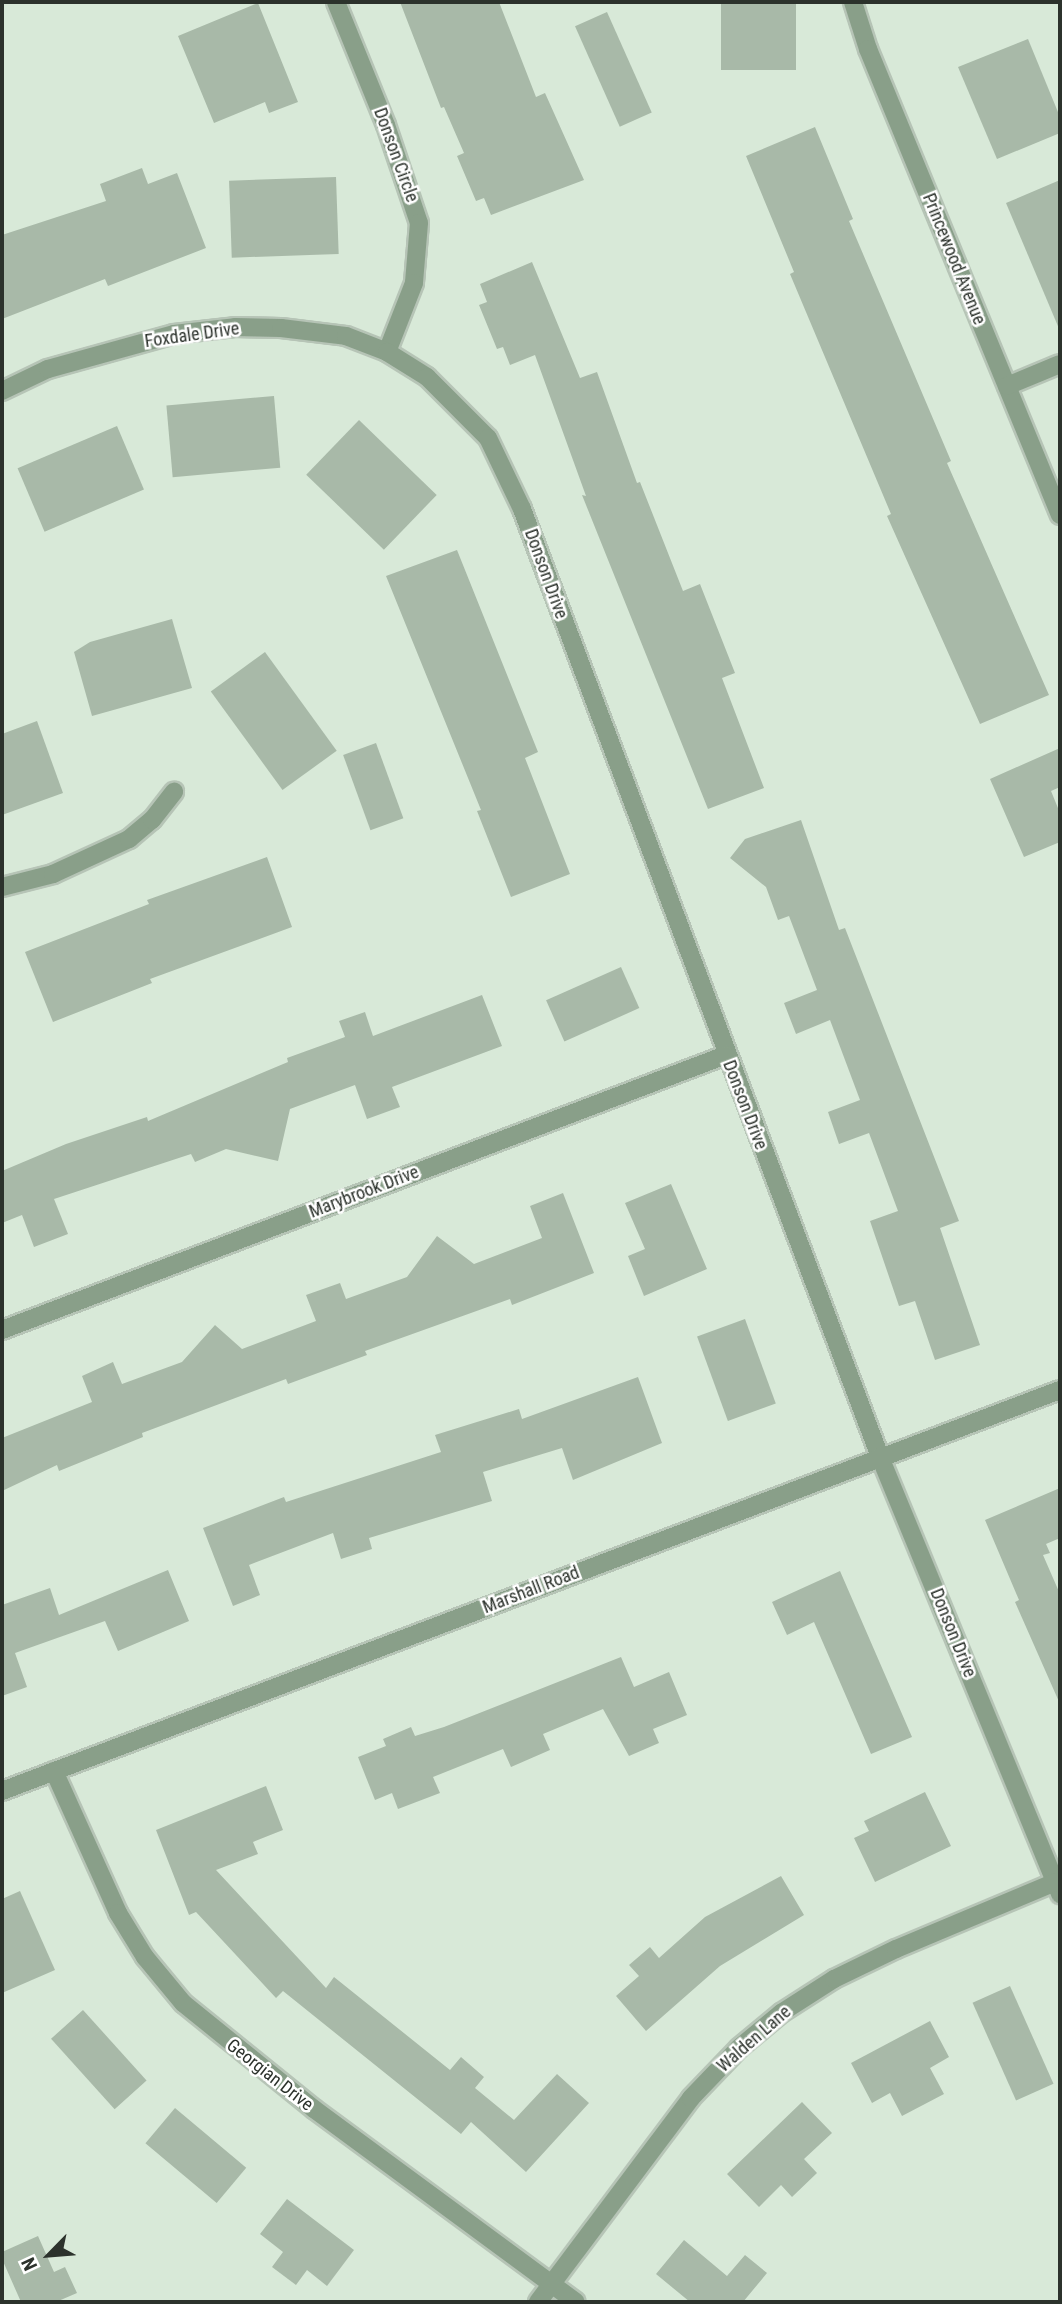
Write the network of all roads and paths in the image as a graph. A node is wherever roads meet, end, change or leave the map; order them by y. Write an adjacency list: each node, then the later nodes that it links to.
1 (336, 2): 3 (street, Donson Circle)
2 (853, 2): 5 (street, Princewood Avenue)
3 (387, 352): 6 (street, Foxdale Drive); 10 (street, Donson Drive)
4 (1060, 363): 5 (street)
5 (1007, 386): 7 (street, Princewood Avenue)
6 (2, 391)
7 (1060, 515)
8 (174, 792): 9 (street)
9 (2, 887)
10 (726, 1055): 11 (street, Marybrook Drive); 13 (street, Donson Drive)
11 (2, 1330)
12 (1060, 1390): 13 (street, Marshall Road)
13 (880, 1457): 14 (street, Marshall Road); 16 (street, Donson Drive)
14 (54, 1771): 15 (street, Marshall Road); 17 (street, Georgian Drive)
15 (2, 1791)
16 (1058, 1888): 17 (street, Walden Lane)
17 (551, 2284): 18 (street, Walden Lane); 19 (street, Georgian Drive)
18 (538, 2302)
19 (576, 2302)

